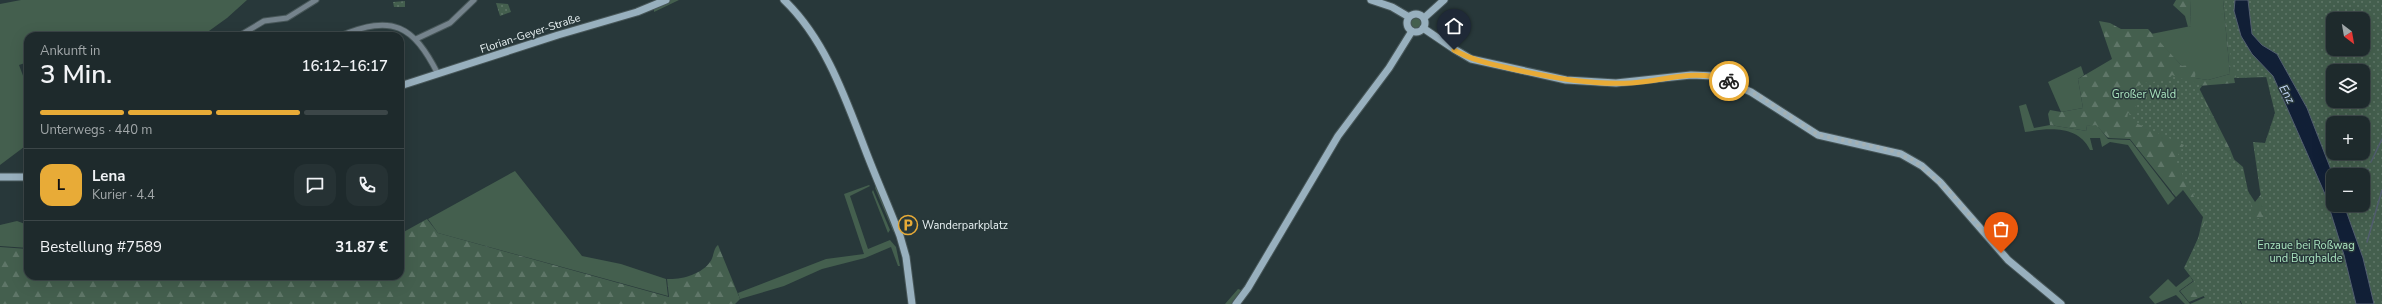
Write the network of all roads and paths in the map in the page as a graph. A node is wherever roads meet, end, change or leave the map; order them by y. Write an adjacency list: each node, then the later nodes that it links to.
1 (316, 0): 11 (street)
2 (474, 0): 13 (street)
3 (666, 0): 14 (street, Florian-Geyer-Straße)
4 (784, 0): 18 (street)
5 (1371, 0): 7 (street)
6 (1444, 0): 8 (street)
7 (1409, 18): 8 (street); 10 (street)
8 (1424, 18): 9 (street)
9 (1423, 28): 10 (street); 20 (street)
10 (1412, 31): 19 (street)
11 (246, 32)
12 (352, 32): 13 (street)
13 (416, 39): 14 (street)
14 (438, 74): 15 (street, Florian-Geyer-Straße)
15 (404, 85)
16 (0, 177): 17 (street)
17 (24, 177)
18 (912, 304)
19 (1236, 304)
20 (2061, 304)

